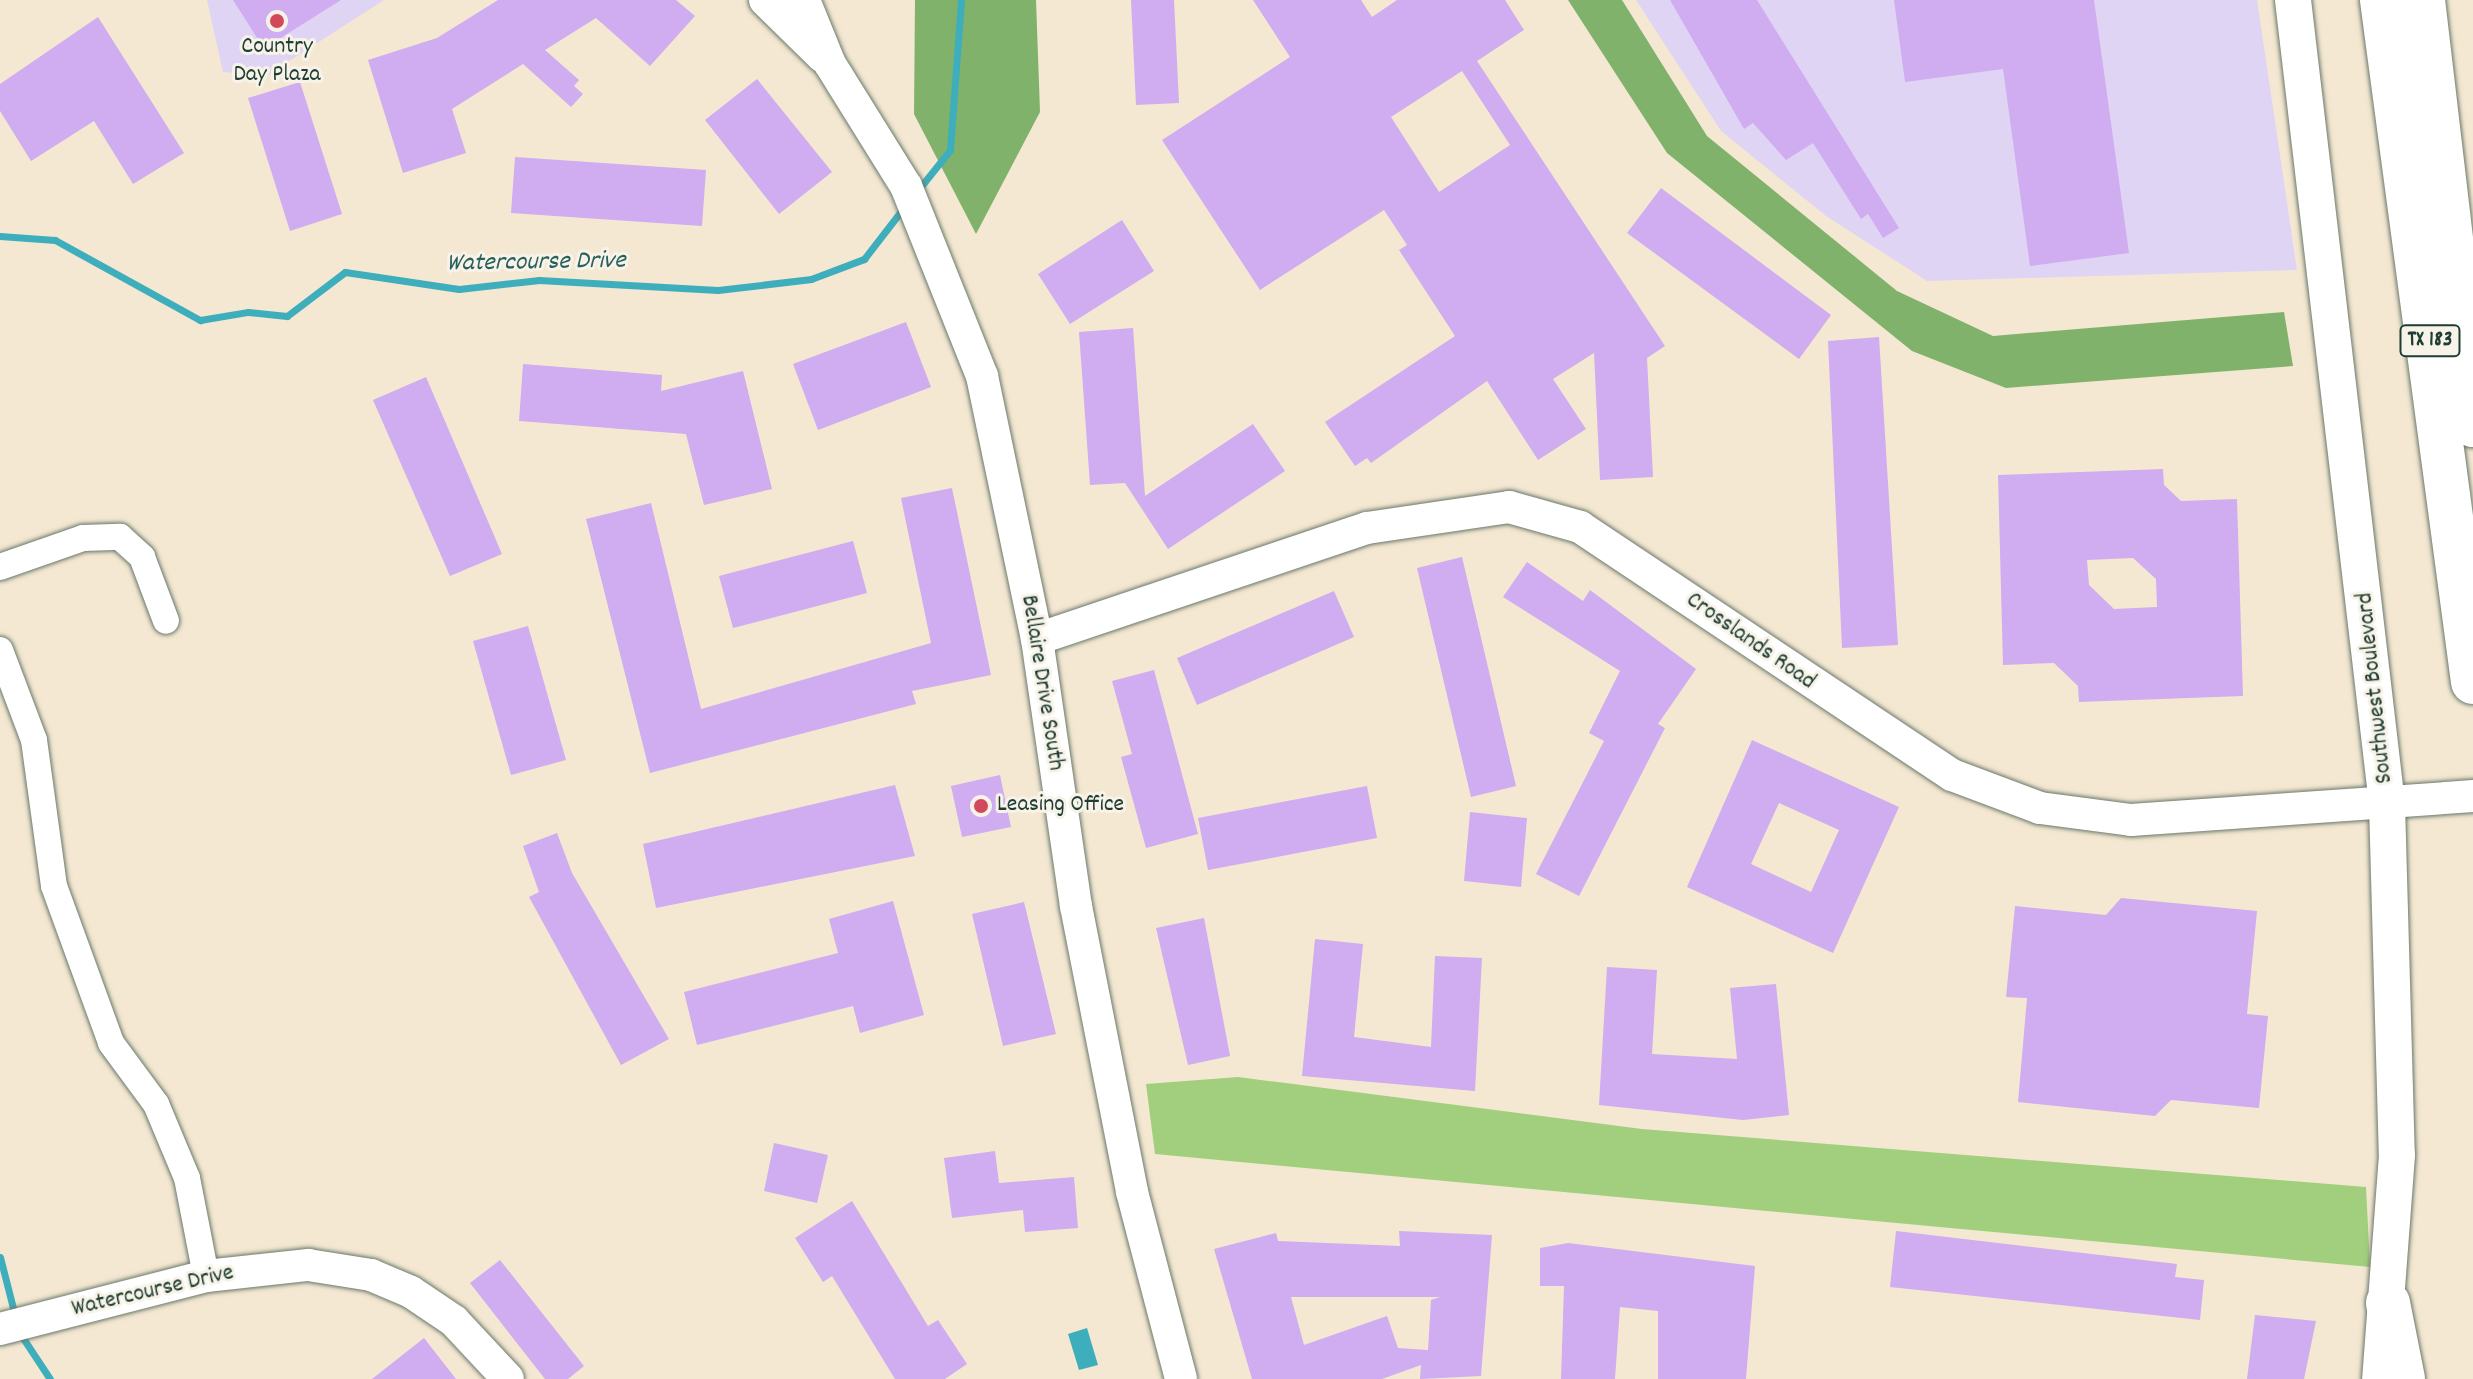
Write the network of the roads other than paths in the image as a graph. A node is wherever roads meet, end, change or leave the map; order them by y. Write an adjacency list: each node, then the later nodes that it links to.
1 (765, 0): 6 (street, Bellaire Drive South)
2 (804, 0): 6 (street, Bellaire Drive South)
3 (2293, 0): 14 (main road, Southwest Boulevard)
4 (2382, 0): 12 (highway, TX 183)
5 (2423, 0): 7 (highway, TX 183)
6 (830, 64): 10 (street, Bellaire Drive South)
7 (2473, 425)
8 (0, 567): 9 (street)
9 (166, 621)
10 (1037, 639): 14 (street, Crosslands Road); 19 (street, Bellaire Drive South)
11 (0, 650): 15 (street)
12 (2473, 682)
13 (2473, 796): 14 (street, Crosslands Road)
14 (2387, 804): 16 (main road, Southwest Boulevard)
15 (200, 1278): 17 (street, Watercourse Drive); 18 (street, Watercourse Drive)
16 (2388, 1303): 20 (main road, Southwest Boulevard); 21 (highway)
17 (0, 1329)
18 (508, 1379)
19 (1181, 1379)
20 (2380, 1379)
21 (2403, 1379)

